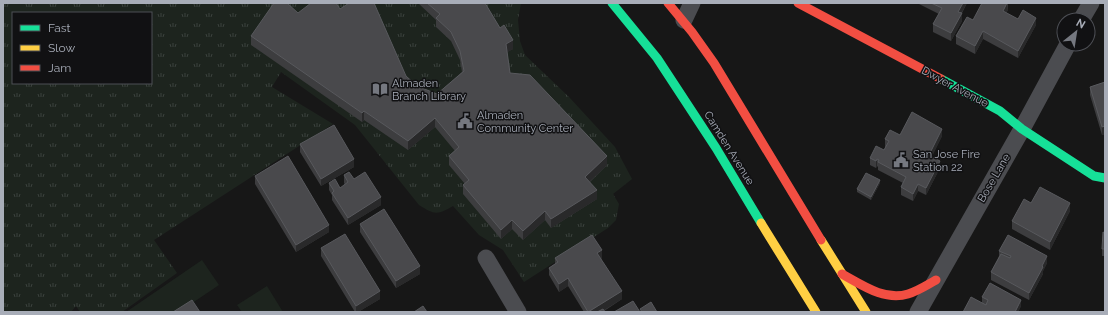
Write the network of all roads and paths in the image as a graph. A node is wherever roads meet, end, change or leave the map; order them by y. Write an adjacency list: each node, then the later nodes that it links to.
1 (612, 3): 15 (main road, Camden Avenue)
2 (668, 3): 7 (main road)
3 (692, 3): 7 (street)
4 (798, 3): 9 (main road, Dwyer Avenue)
5 (1091, 3): 6 (street)
6 (1086, 12)
7 (684, 20): 12 (main road)
8 (1064, 52): 9 (street, Bose Lane)
9 (1022, 129): 10 (main road, Dwyer Avenue); 13 (street, Bose Lane)
10 (1105, 178)
11 (486, 258): 14 (street)
12 (842, 274): 13 (main road); 16 (main road)
13 (936, 280): 17 (street, Bose Lane)
14 (518, 312)
15 (816, 312)
16 (866, 312)
17 (918, 312)

